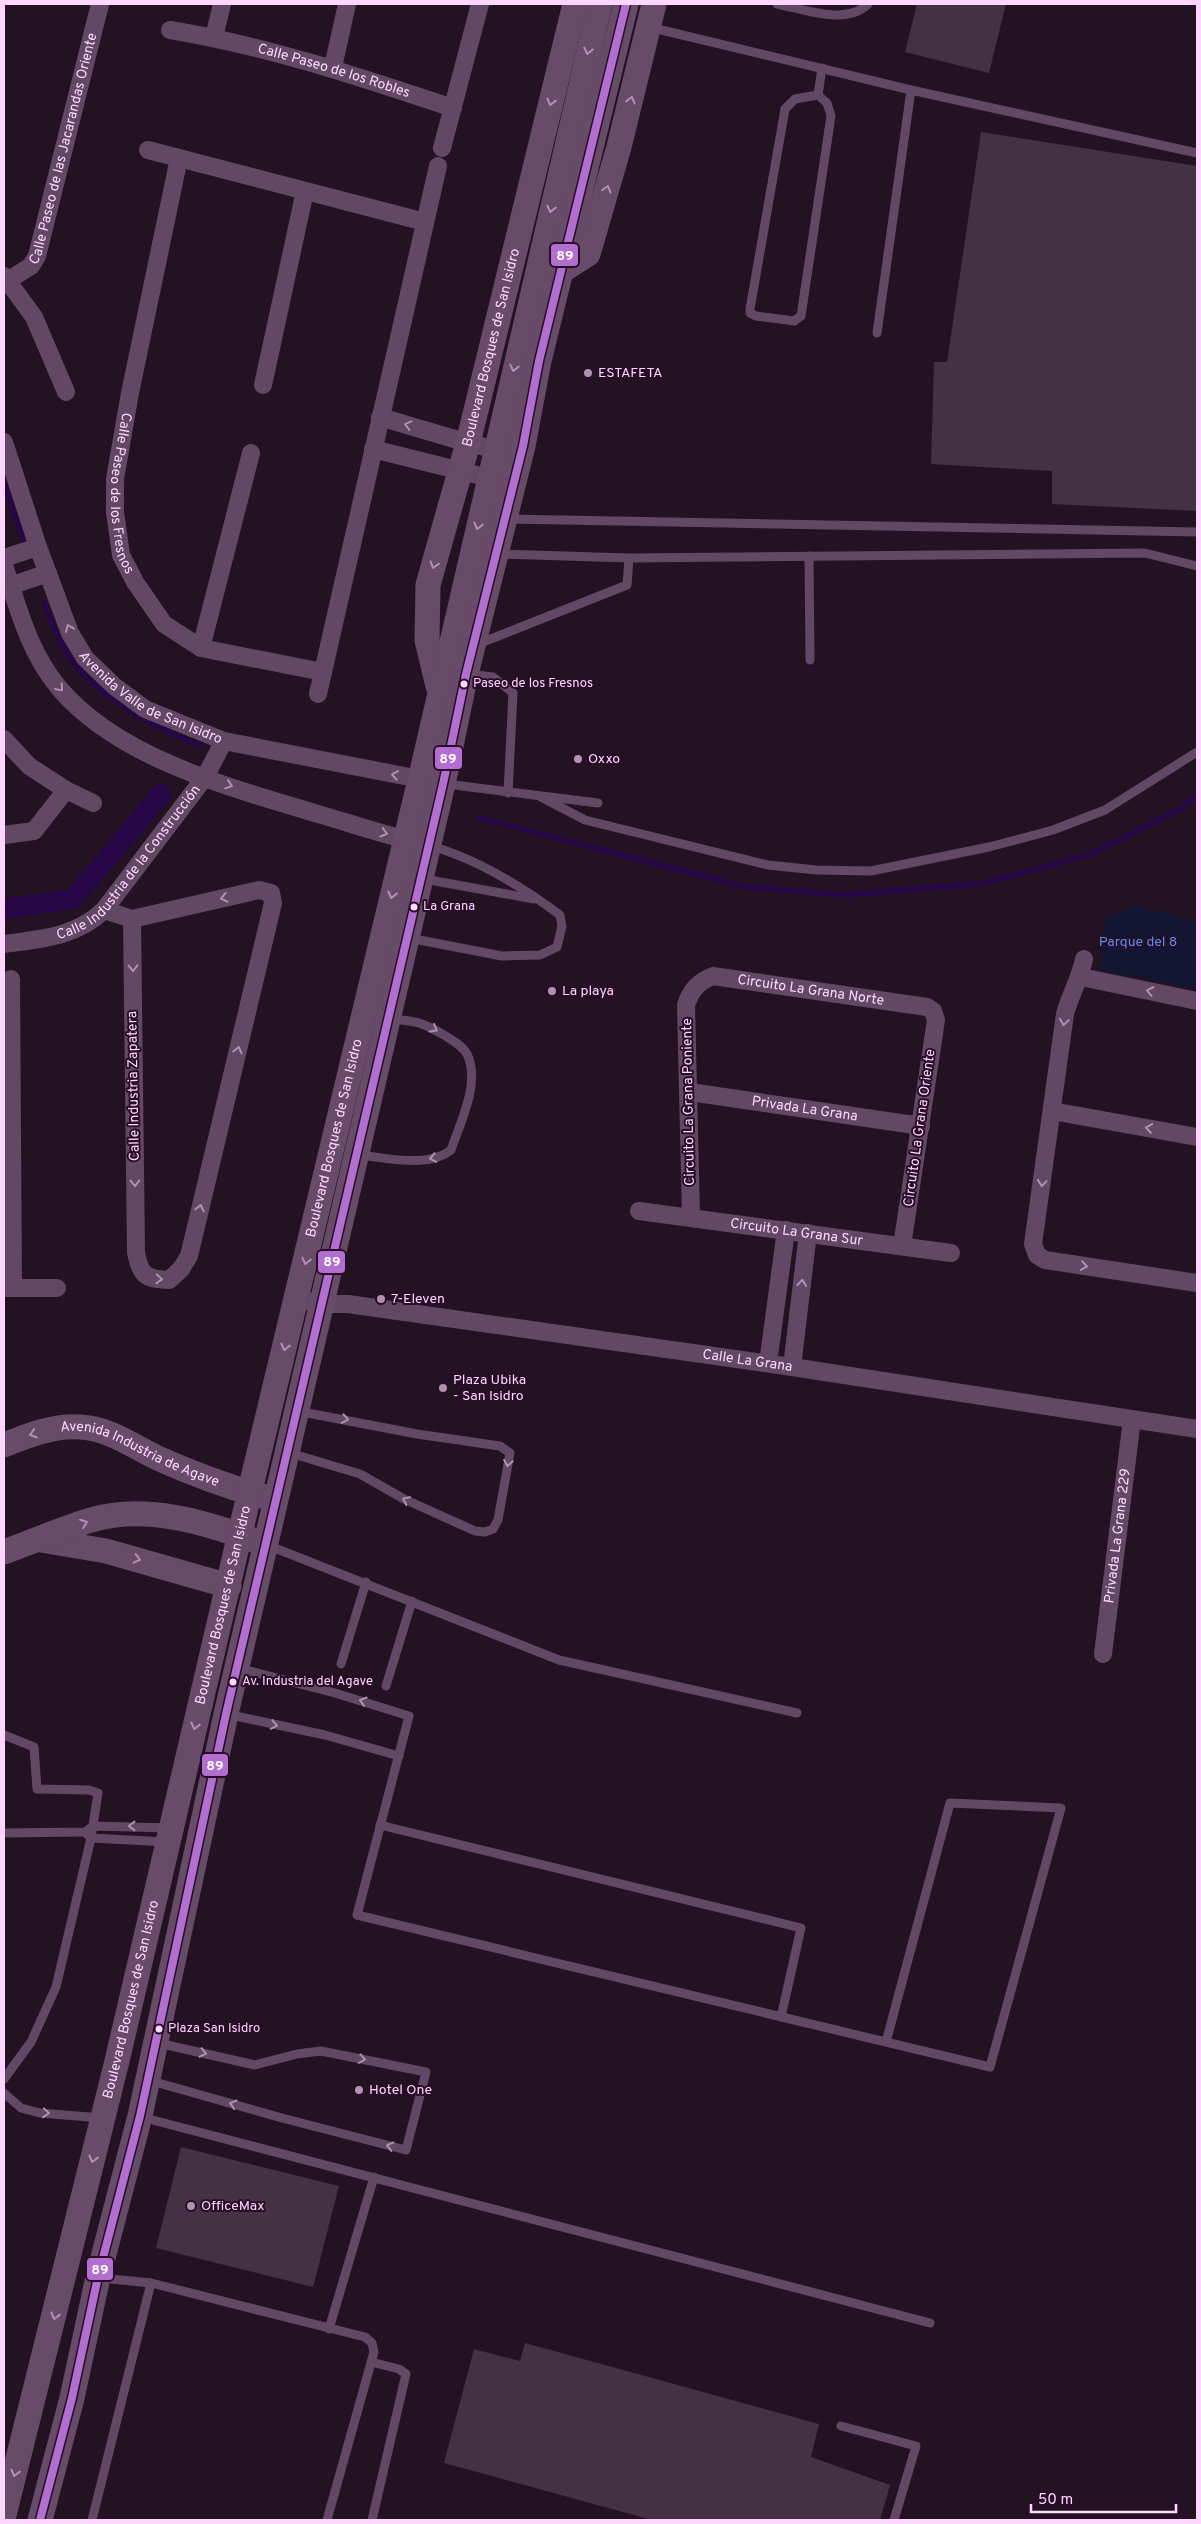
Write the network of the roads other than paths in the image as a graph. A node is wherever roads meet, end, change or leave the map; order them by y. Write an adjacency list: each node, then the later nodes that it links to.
1 (100, 4): 24 (street, Calle Paseo de las Jacarandas Oriente)
2 (222, 4): 11 (street)
3 (347, 4): 12 (street)
4 (480, 4): 16 (street)
5 (575, 4): 30 (main road, Boulevard Bosques de San Isidro, one-way to 30)
6 (600, 4): 32 (main road, Boulevard Bosques de San Isidro, one-way to 32)
7 (777, 4): 8 (lane)
8 (868, 4)
9 (637, 17): 13 (lane); 34 (main road, Boulevard Bosques de San Isidro, one-way to 9)
10 (170, 30): 11 (street, Calle Paseo de los Robles)
11 (214, 37): 12 (street, Calle Paseo de los Robles)
12 (333, 67): 16 (street, Calle Paseo de los Robles)
13 (822, 68): 14 (lane); 15 (lane)
14 (912, 90): 19 (lane); 25 (lane)
15 (818, 95): 15 (lane)
16 (453, 108): 17 (street)
17 (442, 148)
18 (148, 150): 20 (street)
19 (1197, 153)
20 (179, 158): 22 (street); 50 (street, Calle Paseo de los Fresnos)
21 (438, 166): 23 (street)
22 (305, 191): 23 (street); 26 (street)
23 (425, 222): 28 (street)
24 (5, 280): 27 (street)
25 (877, 334)
26 (263, 385)
27 (66, 392)
28 (380, 417): 30 (street, one-way to 28); 31 (street)
29 (4, 442): 40 (street, Avenida Valle de San Isidro)
30 (468, 443): 32 (street); 35 (main road, Boulevard Bosques de San Isidro)
31 (373, 449): 35 (street); 52 (street)
32 (496, 449): 34 (street); 36 (main road, Boulevard Bosques de San Isidro)
33 (251, 453): 50 (street)
34 (519, 455): 37 (main road, Boulevard Bosques de San Isidro)
35 (461, 470): 36 (street); 54 (main road, Boulevard Bosques de San Isidro, one-way to 54)
36 (488, 478): 37 (street); 54 (main road, Boulevard Bosques de San Isidro, one-way to 54)
37 (513, 484): 38 (main road, Boulevard Bosques de San Isidro)
38 (505, 519): 39 (lane); 41 (main road, Boulevard Bosques de San Isidro)
39 (1197, 532)
40 (38, 546): 43 (street); 47 (street, Avenida Valle de San Isidro)
41 (497, 554): 44 (lane); 49 (main road, Boulevard Bosques de San Isidro)
42 (810, 556): 44 (lane); 46 (lane); 51 (lane)
43 (4, 558)
44 (629, 558): 49 (lane)
45 (4, 565): 48 (street)
46 (1197, 566)
47 (48, 573): 48 (street); 57 (street, Avenida Valle de San Isidro, one-way to 47)
48 (7, 586): 59 (street, one-way to 59)
49 (473, 645): 53 (main road, Boulevard Bosques de San Isidro)
50 (201, 648): 52 (street, Calle Paseo de los Fresnos)
51 (810, 660)
52 (323, 672): 55 (street)
53 (466, 674): 60 (main road, Boulevard Bosques de San Isidro); 62 (lane)
54 (440, 693): 60 (main road, Boulevard Bosques de San Isidro)
55 (318, 694)
56 (4, 739): 61 (street)
57 (224, 741): 59 (street, Calle Industria de la Construcción); 60 (street, Avenida Valle de San Isidro, one-way to 57)
58 (1197, 752): 63 (lane)
59 (205, 777): 67 (street, one-way to 67); 70 (street, Calle Industria de la Construcción)
60 (431, 782): 62 (lane); 67 (main road, Boulevard Bosques de San Isidro)
61 (66, 790): 64 (street); 66 (street)
62 (508, 793): 63 (lane)
63 (539, 796): 65 (lane)
64 (93, 803)
65 (598, 803)
66 (4, 835)
67 (417, 843): 68 (main road, Boulevard Bosques de San Isidro); 69 (lane); 95 (main road, Boulevard Bosques de San Isidro, one-way to 95)
68 (421, 879): 69 (lane); 72 (main road, Boulevard Bosques de San Isidro)
69 (541, 900): 72 (lane)
70 (104, 910): 71 (street); 73 (street, Calle Industria de la Construcción)
71 (132, 919): 71 (street, Calle Industria Zapatera, one-way to 71)
72 (407, 938): 80 (main road, Boulevard Bosques de San Isidro)
73 (4, 944)
74 (1084, 959): 75 (street)
75 (1081, 977): 78 (street, one-way to 75); 82 (street, one-way to 82)
76 (11, 979): 93 (street)
77 (693, 989): 79 (street, Circuito La Grana Norte); 81 (street, Circuito La Grana Poniente)
78 (1197, 1001)
79 (933, 1011): 83 (street, Circuito La Grana Oriente)
80 (387, 1018): 85 (main road, Boulevard Bosques de San Isidro); 85 (lane, one-way to 85)
81 (690, 1092): 83 (street, Privada La Grana); 87 (street, Circuito La Grana Poniente)
82 (1052, 1111): 84 (street, one-way to 82); 92 (street, one-way to 92)
83 (920, 1126): 90 (street, Circuito La Grana Oriente)
84 (1197, 1137)
85 (356, 1155): 96 (main road, Boulevard Bosques de San Isidro)
86 (639, 1211): 87 (street, Circuito La Grana Sur)
87 (691, 1216): 88 (street, Circuito La Grana Sur)
88 (786, 1230): 89 (street, Circuito La Grana Sur); 97 (street)
89 (808, 1233): 90 (street, Circuito La Grana Sur); 98 (street, one-way to 89)
90 (902, 1246): 91 (street, Circuito La Grana Sur)
91 (951, 1253)
92 (1197, 1283)
93 (9, 1288): 94 (street)
94 (57, 1288)
95 (297, 1300): 96 (street, Calle La Grana); 104 (main road, Boulevard Bosques de San Isidro, one-way to 104)
96 (322, 1304): 97 (street, Calle La Grana); 99 (main road, Boulevard Bosques de San Isidro)
97 (768, 1363): 98 (street, Calle La Grana)
98 (792, 1367): 100 (street, Calle La Grana)
99 (297, 1411): 103 (main road, Boulevard Bosques de San Isidro); 103 (lane, one-way to 103)
100 (1132, 1418): 101 (street, Calle La Grana); 113 (street, Privada La Grana 229)
101 (1197, 1429)
102 (4, 1445): 104 (main road, Avenida Industria de Agave, one-way to 102)
103 (288, 1452): 105 (main road, Boulevard Bosques de San Isidro)
104 (250, 1493): 105 (main road, Avenida Industria de Agave); 106 (main road, Boulevard Bosques de San Isidro)
105 (276, 1500): 108 (main road, Boulevard Bosques de San Isidro)
106 (241, 1535): 107 (main road, one-way to 106); 108 (main road); 111 (main road, Boulevard Bosques de San Isidro)
107 (38, 1540): 109 (main road); 111 (main road, one-way to 111)
108 (265, 1544): 110 (lane); 115 (main road, Boulevard Bosques de San Isidro)
109 (4, 1552)
110 (366, 1582): 112 (lane); 114 (lane)
111 (229, 1586): 125 (main road, Boulevard Bosques de San Isidro, one-way to 125)
112 (412, 1601): 116 (lane); 117 (lane)
113 (1103, 1654)
114 (341, 1664)
115 (237, 1667): 118 (main road, Boulevard Bosques de San Isidro); 120 (lane, one-way to 115)
116 (386, 1686)
117 (797, 1712)
118 (226, 1714): 120 (lane, one-way to 120); 127 (main road, Boulevard Bosques de San Isidro)
119 (4, 1735): 121 (lane)
120 (398, 1756): 122 (lane)
121 (93, 1826): 124 (lane); 125 (lane, one-way to 121)
122 (380, 1826): 126 (lane); 126 (lane)
123 (4, 1833): 124 (lane)
124 (88, 1835): 125 (lane); 129 (lane)
125 (169, 1835): 133 (main road, Boulevard Bosques de San Isidro)
126 (781, 2017): 128 (lane)
127 (156, 2042): 130 (main road, Boulevard Bosques de San Isidro); 130 (lane, one-way to 130)
128 (886, 2042): 128 (lane)
129 (4, 2079)
130 (148, 2080): 132 (main road, Boulevard Bosques de San Isidro)
131 (4, 2093): 133 (lane, one-way to 133)
132 (140, 2116): 134 (lane); 136 (main road, Boulevard Bosques de San Isidro)
133 (103, 2118): 135 (main road, Boulevard Bosques de San Isidro, one-way to 135)
134 (374, 2177): 138 (lane); 139 (lane)
135 (67, 2268): 136 (main road); 142 (main road, Boulevard Bosques de San Isidro, one-way to 142)
136 (98, 2277): 137 (lane); 143 (main road, Boulevard Bosques de San Isidro)
137 (151, 2283): 139 (lane); 144 (lane)
138 (930, 2323)
139 (329, 2329): 140 (lane)
140 (371, 2362): 145 (lane); 146 (lane)
141 (842, 2426): 147 (lane)
142 (4, 2515)
143 (40, 2520)
144 (92, 2520)
145 (327, 2520)
146 (372, 2520)
147 (894, 2520)

